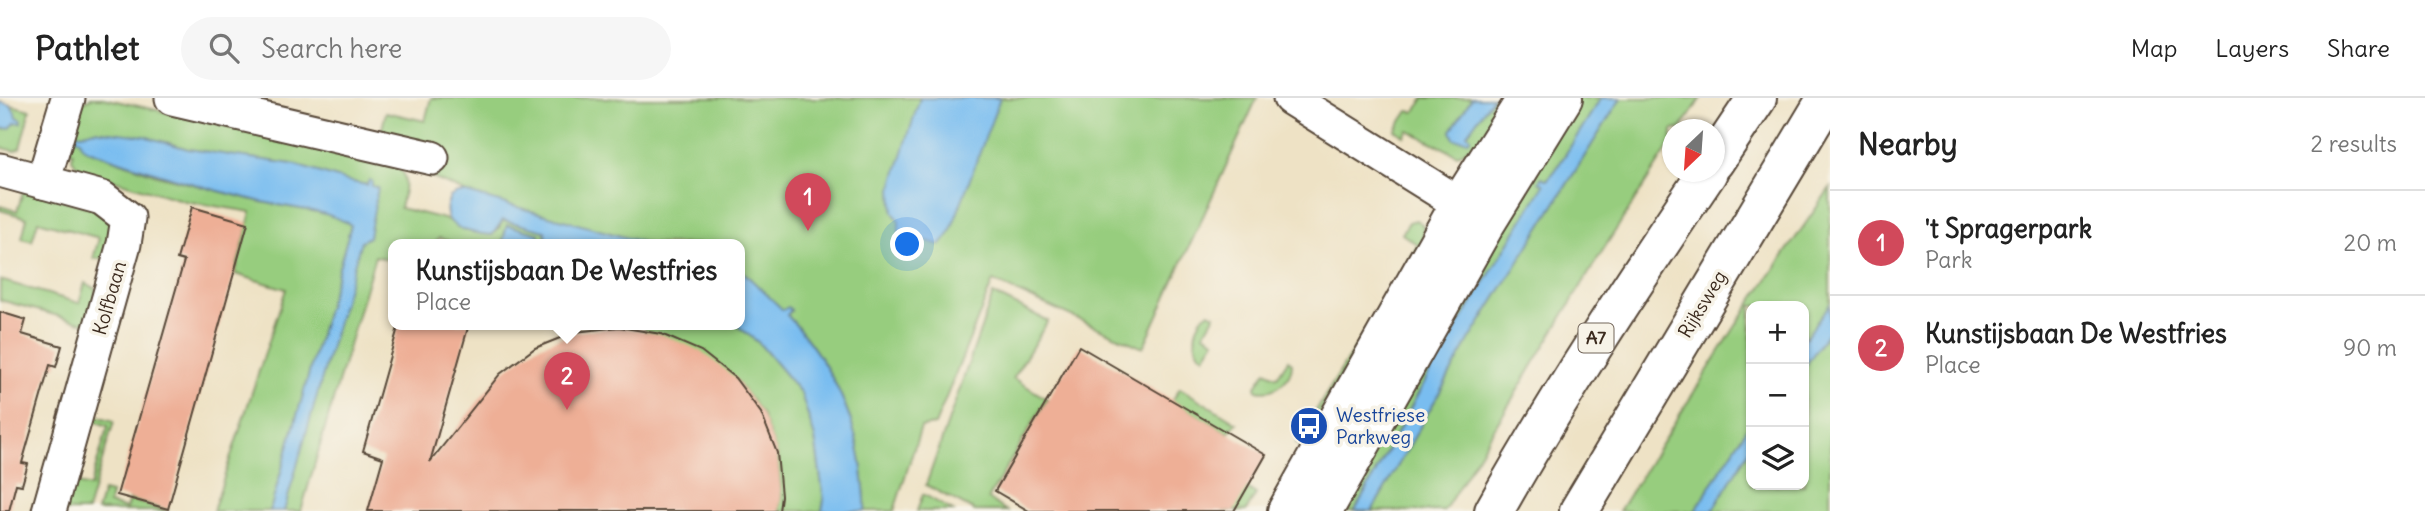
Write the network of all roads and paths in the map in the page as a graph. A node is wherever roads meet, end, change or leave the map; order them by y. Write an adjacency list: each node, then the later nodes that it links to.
1 (68, 98): 12 (street)
2 (172, 98): 10 (street)
3 (1290, 98): 14 (street)
4 (1527, 98): 14 (main road)
5 (1563, 98): 14 (main road)
6 (1757, 98): 9 (main road)
7 (1827, 98): 15 (main road, Rijksweg)
8 (1830, 142): 15 (main road)
9 (1725, 146)
10 (432, 158)
11 (0, 170): 12 (street, Kolfbaan)
12 (43, 182): 16 (street, Kolfbaan)
13 (1701, 182): 19 (main road, A7)
14 (1474, 213): 17 (main road); 18 (main road)
15 (1706, 297): 20 (main road, Rijksweg)
16 (49, 511)
17 (1287, 511)
18 (1323, 511)
19 (1494, 511)
20 (1579, 511)

